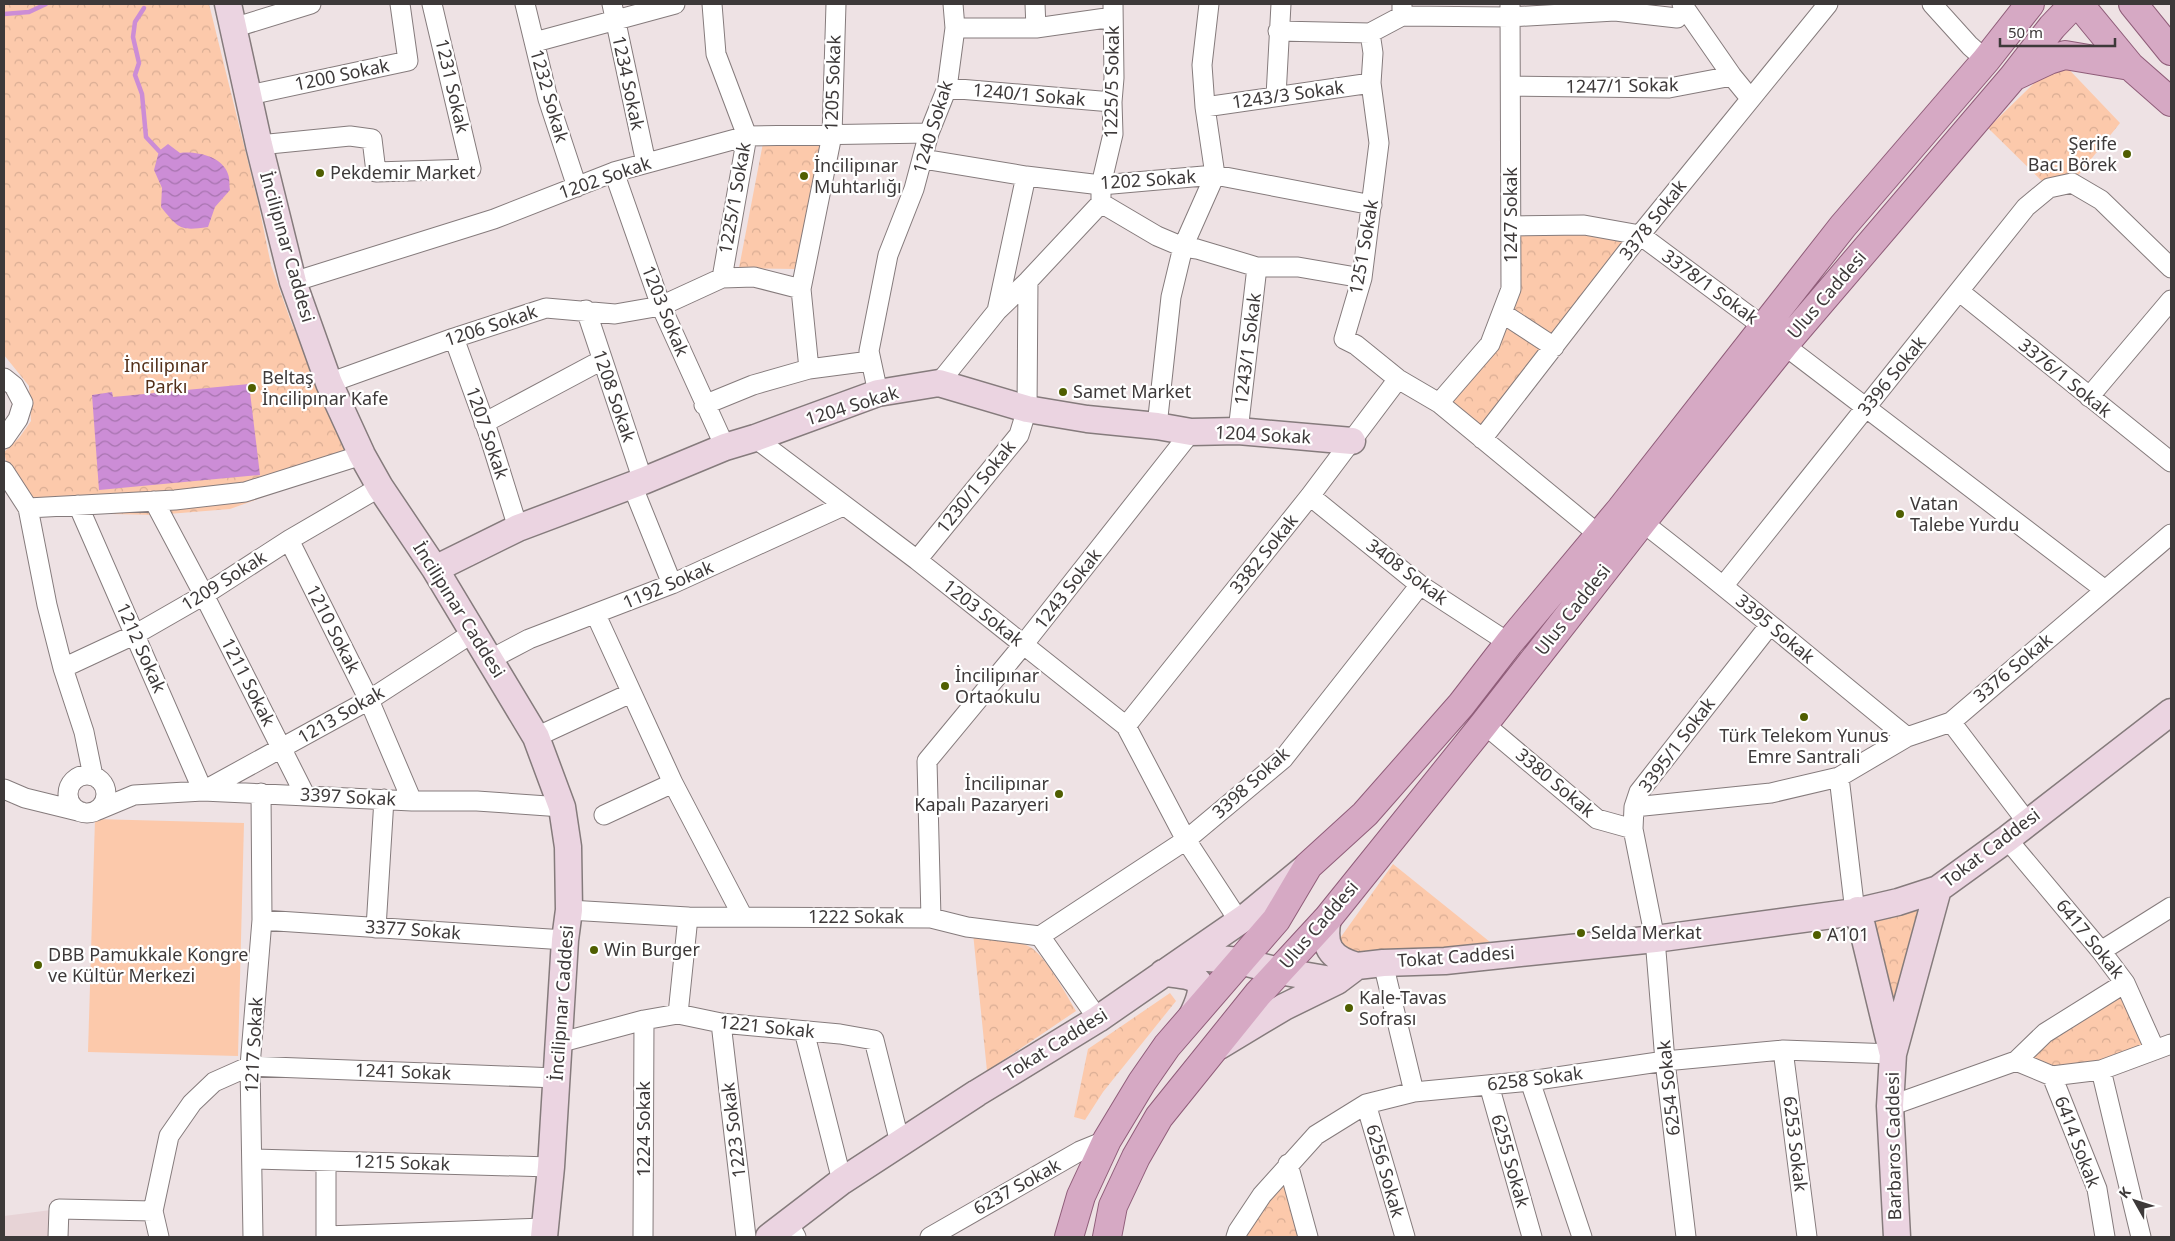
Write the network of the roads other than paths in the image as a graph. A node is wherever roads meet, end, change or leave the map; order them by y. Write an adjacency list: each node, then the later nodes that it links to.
1 (311, 4): 25 (street)
2 (400, 4): 39 (street, 1200 Sokak)
3 (432, 4): 48 (street, 1231 Sokak)
4 (525, 4): 30 (street, 1232 Sokak)
5 (675, 4): 24 (street)
6 (712, 4): 47 (street, 1225/1 Sokak)
7 (836, 4): 46 (street, 1205 Sokak)
8 (953, 4): 26 (street, 1240 Sokak)
9 (1035, 4): 27 (street)
10 (1209, 4): 44 (street)
11 (1281, 4): 28 (street)
12 (1828, 4): 41 (street, 3378 Sokak)
13 (1932, 4): 32 (street)
14 (2009, 4): 32 (main road)
15 (2030, 4): 32 (main road, Ulus Caddesi)
16 (2074, 4): 35 (main road, Ulus Caddesi)
17 (2079, 4): 33 (main road)
18 (2134, 4): 31 (main road)
19 (1615, 7): 20 (street); 23 (street)
20 (1683, 7): 34 (street)
21 (1113, 10): 27 (street); 42 (street, 1225/5 Sokak)
22 (1402, 10): 23 (street); 29 (street)
23 (1510, 10): 37 (street, 1247 Sokak)
24 (613, 12): 30 (street); 50 (street, 1234 Sokak)
25 (231, 16): 39 (main road, İncilipınar Caddesi)
26 (955, 28): 27 (street); 38 (street, 1240 Sokak)
27 (1036, 28)
28 (1278, 31): 29 (street); 40 (street)
29 (1370, 33): 36 (street, 1251 Sokak)
30 (534, 42): 54 (street, 1232 Sokak)
31 (2171, 51)
32 (1989, 55): 73 (main road, Ulus Caddesi)
33 (2130, 66): 35 (main road); 43 (main road)
34 (1732, 76): 37 (street, 1247/1 Sokak); 41 (street)
35 (2013, 77): 75 (main road, Ulus Caddesi)
36 (1371, 83): 40 (street, 1243/3 Sokak); 56 (street, 1251 Sokak)
37 (1511, 86): 57 (street, 1247 Sokak)
38 (947, 88): 42 (street, 1240/1 Sokak); 45 (street, 1240 Sokak)
39 (249, 94): 48 (main road, İncilipınar Caddesi)
40 (1276, 96): 44 (street, 1243/3 Sokak)
41 (1750, 98): 58 (street, 3378 Sokak)
42 (1112, 102): 55 (street, 1225/5 Sokak)
43 (2171, 102)
44 (1205, 107): 52 (street)
45 (929, 133): 46 (street, 1202 Sokak); 49 (street, 1240 Sokak)
46 (832, 135): 47 (street, 1202 Sokak); 66 (street, 1205 Sokak)
47 (747, 136): 50 (street, 1202 Sokak); 62 (street, 1225/1 Sokak)
48 (259, 145): 65 (main road, İncilipınar Caddesi)
49 (923, 160): 53 (street, 1202 Sokak); 78 (street, 1240 Sokak)
50 (646, 163): 51 (street, 1202 Sokak)
51 (614, 172): 54 (street, 1202 Sokak); 69 (street, 1203 Sokak)
52 (1216, 175): 55 (street, 1202 Sokak); 56 (street, 1202 Sokak); 59 (street)
53 (1026, 176): 55 (street, 1202 Sokak); 71 (street, 1225/5 Sokak)
54 (577, 187): 65 (street, 1202 Sokak)
55 (1101, 194): 59 (street); 64 (street, 1225/5 Sokak)
56 (1372, 205): 63 (street, 1251 Sokak)
57 (1511, 226): 58 (street, 3378/1 Sokak); 72 (street, 1247 Sokak)
58 (1640, 235): 73 (street, 3378/1 Sokak); 76 (street, 3378 Sokak)
59 (1184, 247): 60 (street); 91 (street)
60 (1257, 267): 63 (street); 92 (street, 1243/1 Sokak)
61 (2171, 268): 67 (street, 3396 Sokak)
62 (722, 278): 66 (street, 1206 Sokak); 69 (street, 1206 Sokak)
63 (1362, 278): 81 (street, 1251 Sokak)
64 (1028, 281): 71 (street, 1225/5 Sokak); 89 (street)
65 (293, 282): 82 (main road, İncilipınar Caddesi)
66 (802, 289): 79 (street, 1205 Sokak)
67 (1960, 292): 85 (street, 3376/1 Sokak); 88 (street, 3396 Sokak)
68 (2171, 300): 85 (street)
69 (661, 306): 70 (street, 1206 Sokak); 87 (street, 1203 Sokak)
70 (586, 310): 74 (street, 1206 Sokak); 77 (street, 1208 Sokak)
71 (997, 311): 83 (street, 1225/5 Sokak)
72 (1502, 313): 76 (street); 86 (street, 1247 Sokak)
73 (1764, 327): 111 (main road, Ulus Caddesi)
74 (454, 338): 82 (street, 1206 Sokak); 90 (street, 1207 Sokak)
75 (1784, 345): 88 (street); 109 (main road, Ulus Caddesi)
76 (1554, 347): 96 (street, 3378 Sokak)
77 (602, 360): 90 (street); 102 (street, 1208 Sokak)
78 (870, 361): 79 (street); 84 (street, 1240 Sokak)
79 (809, 370): 87 (street)
80 (4, 378): 95 (street)
81 (1398, 379): 86 (street, 1251 Sokak); 97 (street, 3382 Sokak)
82 (329, 383): 99 (main road, İncilipınar Caddesi)
83 (938, 383): 84 (main road, 1204 Sokak); 89 (main road, 1204 Sokak)
84 (878, 393): 94 (main road, 1204 Sokak)
85 (2089, 397): 100 (street, 3376/1 Sokak)
86 (1440, 403): 96 (street, 1251 Sokak)
87 (704, 405): 98 (street, 1203 Sokak)
88 (1866, 408): 118 (street, 3396 Sokak); 119 (street)
89 (1027, 409): 91 (main road, 1204 Sokak); 114 (street, 1230/1 Sokak)
90 (484, 422): 110 (street, 1207 Sokak)
91 (1157, 426): 93 (main road, 1204 Sokak)
92 (1238, 431): 93 (main road, 1204 Sokak); 97 (main road, 1204 Sokak)
93 (1191, 432): 126 (street, 1243 Sokak)
94 (755, 438): 98 (main road, 1204 Sokak); 107 (street, 1203 Sokak)
95 (4, 439)
96 (1482, 440): 111 (street, 1251 Sokak)
97 (1352, 441): 104 (street, 3382 Sokak)
98 (725, 446): 102 (main road, 1204 Sokak)
99 (362, 456): 103 (main road, İncilipınar Caddesi); 105 (street)
100 (2171, 462)
101 (4, 471): 108 (street)
102 (638, 483): 110 (main road, 1204 Sokak); 116 (street, 1208 Sokak)
103 (380, 487): 113 (street, 1209 Sokak); 115 (main road, İncilipınar Caddesi)
104 (1310, 496): 117 (street, 3408 Sokak); 134 (street, 3382 Sokak)
105 (154, 501): 106 (street); 120 (street, 1211 Sokak)
106 (78, 505): 108 (street); 124 (street, 1212 Sokak)
107 (843, 506): 114 (street, 1203 Sokak); 116 (street, 1192 Sokak)
108 (28, 508): 128 (street)
109 (1642, 522): 118 (street, 3395 Sokak); 133 (main road, Ulus Caddesi)
110 (518, 528): 115 (main road, 1204 Sokak)
111 (1598, 534): 125 (main road, Ulus Caddesi)
112 (2171, 534): 119 (street, 3376 Sokak)
113 (289, 540): 120 (street, 1209 Sokak); 130 (street, 1210 Sokak)
114 (917, 560): 126 (street, 1203 Sokak)
115 (435, 569): 123 (main road, İncilipınar Caddesi)
116 (672, 584): 121 (street, 1192 Sokak)
117 (1420, 585): 125 (street, 3408 Sokak); 158 (street, 3398 Sokak)
118 (1724, 585): 122 (street, 3395 Sokak)
119 (2106, 590): 132 (street, 3376 Sokak)
120 (204, 595): 124 (street, 1209 Sokak); 137 (street, 1211 Sokak)
121 (596, 615): 127 (street, 1192 Sokak); 129 (street)
122 (1769, 626): 136 (street, 3395 Sokak); 152 (street, 3395/1 Sokak)
123 (474, 632): 127 (main road, İncilipınar Caddesi); 130 (street, 1213 Sokak)
124 (136, 634): 128 (street, 1209 Sokak); 144 (street, 1212 Sokak)
125 (1509, 643): 159 (main road, Ulus Caddesi)
126 (1023, 644): 134 (street, 1203 Sokak); 166 (street, 1243 Sokak)
127 (491, 660): 135 (main road, İncilipınar Caddesi)
128 (63, 668): 138 (street)
129 (631, 693): 135 (street); 141 (street)
130 (369, 700): 137 (street, 1213 Sokak); 150 (street, 1210 Sokak)
131 (2171, 712): 155 (main road, Tokat Caddesi)
132 (1951, 722): 136 (street, 3376 Sokak); 155 (street)
133 (1484, 724): 156 (street, 3380 Sokak); 167 (main road, Ulus Caddesi)
134 (1126, 726): 158 (street, 1203 Sokak)
135 (536, 737): 151 (main road, İncilipınar Caddesi)
136 (1907, 737): 139 (street, 3376 Sokak)
137 (282, 750): 144 (street, 1213 Sokak); 147 (street, 1211 Sokak)
138 (89, 753): 140 (street); 142 (street)
139 (1839, 777): 152 (street, 3376 Sokak); 163 (street)
140 (97, 780): 142 (street); 146 (street); 153 (street)
141 (673, 782): 154 (street); 165 (street)
142 (70, 788): 148 (street); 153 (street)
143 (4, 789): 148 (street)
144 (204, 791): 145 (street, 3397 Sokak); 146 (street, 3397 Sokak)
145 (261, 793): 147 (street, 3397 Sokak); 168 (street, 1217 Sokak)
146 (134, 795): 153 (street)
147 (305, 795): 149 (street, 3397 Sokak)
148 (25, 798): 153 (street)
149 (384, 799): 150 (street, 3397 Sokak); 170 (street)
150 (412, 801): 151 (street, 3397 Sokak)
151 (562, 807): 162 (main road, İncilipınar Caddesi)
152 (1634, 807): 156 (street, 3395/1 Sokak)
153 (92, 812)
154 (604, 814)
155 (2027, 822): 157 (main road, Tokat Caddesi)
156 (1633, 829): 172 (street, 3395/1 Sokak)
157 (2008, 839): 160 (main road, Tokat Caddesi); 174 (street, 6417 Sokak)
158 (1186, 840): 169 (street, 1203 Sokak); 171 (street, 3398 Sokak)
159 (1308, 866): 169 (main road); 176 (main road, Ulus Caddesi)
160 (1938, 889): 163 (main road, Tokat Caddesi); 192 (main road, Barbaros Caddesi)
161 (2171, 908): 174 (street)
162 (569, 910): 164 (street, 1222 Sokak); 173 (main road, İncilipınar Caddesi)
163 (1856, 911): 172 (main road, Tokat Caddesi); 192 (main road, Barbaros Caddesi)
164 (688, 917): 165 (street, 1222 Sokak); 182 (street)
165 (743, 917): 166 (street, 1222 Sokak)
166 (931, 918): 171 (street, 1222 Sokak)
167 (1328, 918): 178 (main road, Ulus Caddesi); 180 (main road)
168 (262, 920): 170 (street, 3377 Sokak); 195 (street, 1217 Sokak)
169 (1239, 921): 175 (main road)
170 (376, 928): 173 (street, 3377 Sokak)
171 (1040, 936): 183 (street)
172 (1655, 939): 177 (main road, Tokat Caddesi); 193 (street, 6254 Sokak)
173 (565, 940): 188 (main road, İncilipınar Caddesi)
174 (2101, 952): 181 (street, 6417 Sokak)
175 (1189, 956): 176 (main road, Tokat Caddesi); 179 (main road, Tokat Caddesi)
176 (1239, 961): 178 (main road, Tokat Caddesi); 185 (main road, Ulus Caddesi)
177 (1383, 962): 180 (main road, Tokat Caddesi); 201 (street)
178 (1279, 971): 180 (main road, Tokat Caddesi); 190 (main road, Ulus Caddesi)
179 (1164, 973): 183 (main road, Tokat Caddesi); 185 (main road)
180 (1347, 974): 190 (main road)
181 (2125, 983): 189 (street, 6417 Sokak); 194 (street)
182 (678, 1014): 184 (street, 1221 Sokak); 186 (street, 1221 Sokak)
183 (1098, 1019): 205 (main road, Tokat Caddesi)
184 (644, 1020): 188 (street, 1221 Sokak); 219 (street, 1224 Sokak)
185 (1190, 1020): 204 (main road, Ulus Caddesi)
186 (721, 1023): 187 (street, 1221 Sokak); 220 (street, 1223 Sokak)
187 (804, 1031): 205 (street, 1221 Sokak); 210 (street)
188 (558, 1043): 198 (main road, İncilipınar Caddesi)
189 (2163, 1047): 196 (street)
190 (1212, 1050): 223 (main road, Ulus Caddesi)
191 (1783, 1050): 192 (street, 6258 Sokak); 193 (street, 6258 Sokak); 230 (street, 6253 Sokak)
192 (1893, 1054): 203 (main road, Barbaros Caddesi)
193 (1665, 1061): 199 (street, 6258 Sokak); 229 (street, 6254 Sokak)
194 (2016, 1061): 197 (street); 203 (street)
195 (250, 1066): 198 (street, 1241 Sokak); 206 (street, 1217 Sokak); 211 (street)
196 (2101, 1070): 197 (street); 233 (street)
197 (2052, 1076): 232 (street, 6414 Sokak)
198 (556, 1078): 209 (main road, İncilipınar Caddesi)
199 (1530, 1081): 200 (street, 6258 Sokak); 228 (street)
200 (1489, 1085): 201 (street, 6258 Sokak); 227 (street, 6255 Sokak)
201 (1414, 1092): 202 (street, 6258 Sokak)
202 (1366, 1104): 208 (street, 6258 Sokak); 226 (street, 6256 Sokak)
203 (1890, 1106): 231 (main road, Barbaros Caddesi)
204 (1107, 1140): 221 (street, 6237 Sokak); 222 (main road, Ulus Caddesi)
205 (900, 1143): 210 (main road, Tokat Caddesi)
206 (252, 1159): 207 (street, 1215 Sokak); 217 (street, 1217 Sokak)
207 (326, 1161): 209 (street, 1215 Sokak); 218 (street)
208 (1288, 1164): 224 (street, 6258 Sokak); 225 (street)
209 (551, 1167): 212 (main road, İncilipınar Caddesi)
210 (842, 1181): 213 (main road, Tokat Caddesi)
211 (153, 1211): 215 (street); 216 (street)
212 (545, 1232): 214 (street)
213 (785, 1233)
214 (402, 1236): 218 (street)
215 (58, 1237)
216 (159, 1237)
217 (253, 1237)
218 (326, 1237)
219 (644, 1237)
220 (746, 1237)
221 (930, 1237)
222 (1069, 1237)
223 (1107, 1237)
224 (1236, 1237)
225 (1308, 1237)
226 (1405, 1237)
227 (1532, 1237)
228 (1582, 1237)
229 (1686, 1237)
230 (1807, 1237)
231 (1897, 1237)
232 (2105, 1237)
233 (2141, 1237)

